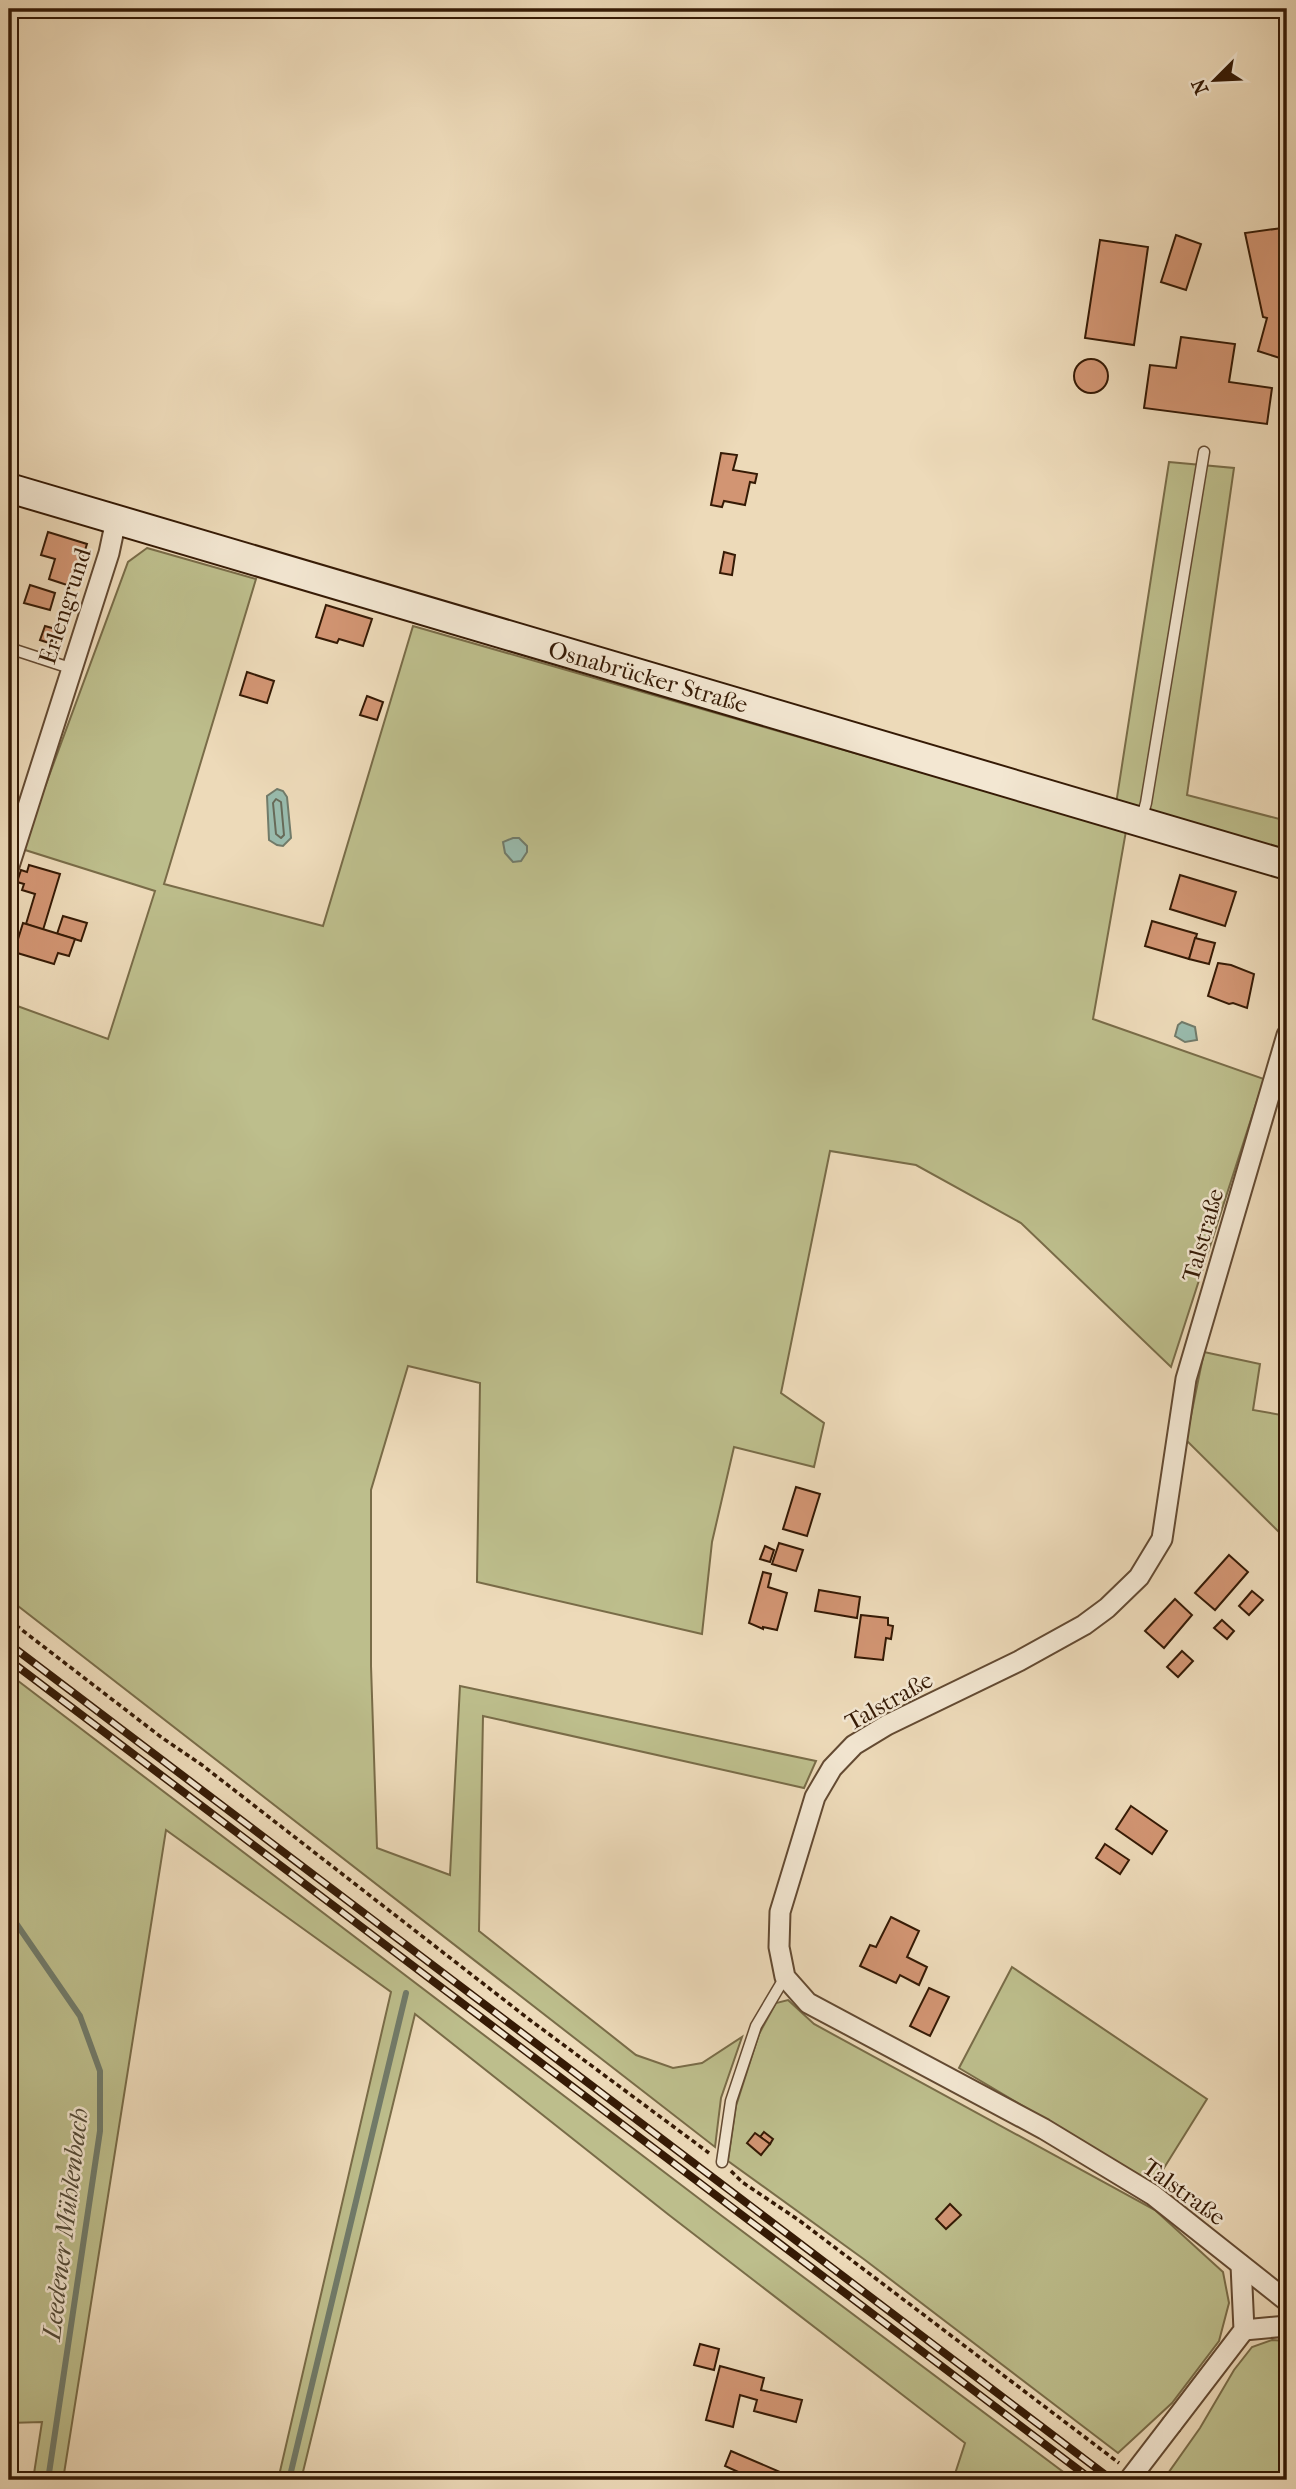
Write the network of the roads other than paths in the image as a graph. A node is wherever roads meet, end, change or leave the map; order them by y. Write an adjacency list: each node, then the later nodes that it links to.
1 (1203, 452): 6 (lane)
2 (9, 488): 3 (main road, Osnabrücker Straße)
3 (116, 520): 5 (street, Erlengrund); 6 (main road, Osnabrücker Straße)
4 (9, 648): 5 (lane)
5 (71, 668): 8 (street, Erlengrund)
6 (1141, 822): 7 (main road, Osnabrücker Straße)
7 (1287, 865)
8 (9, 866)
9 (1287, 1035): 10 (street, Talstraße)
10 (785, 1977): 11 (lane); 12 (street, Talstraße)
11 (722, 2162)
12 (1241, 2265): 13 (street, Talstraße); 15 (street)
13 (1287, 2301)
14 (1287, 2326): 15 (street)
15 (1244, 2330): 16 (street, bridge)
16 (1125, 2472)

